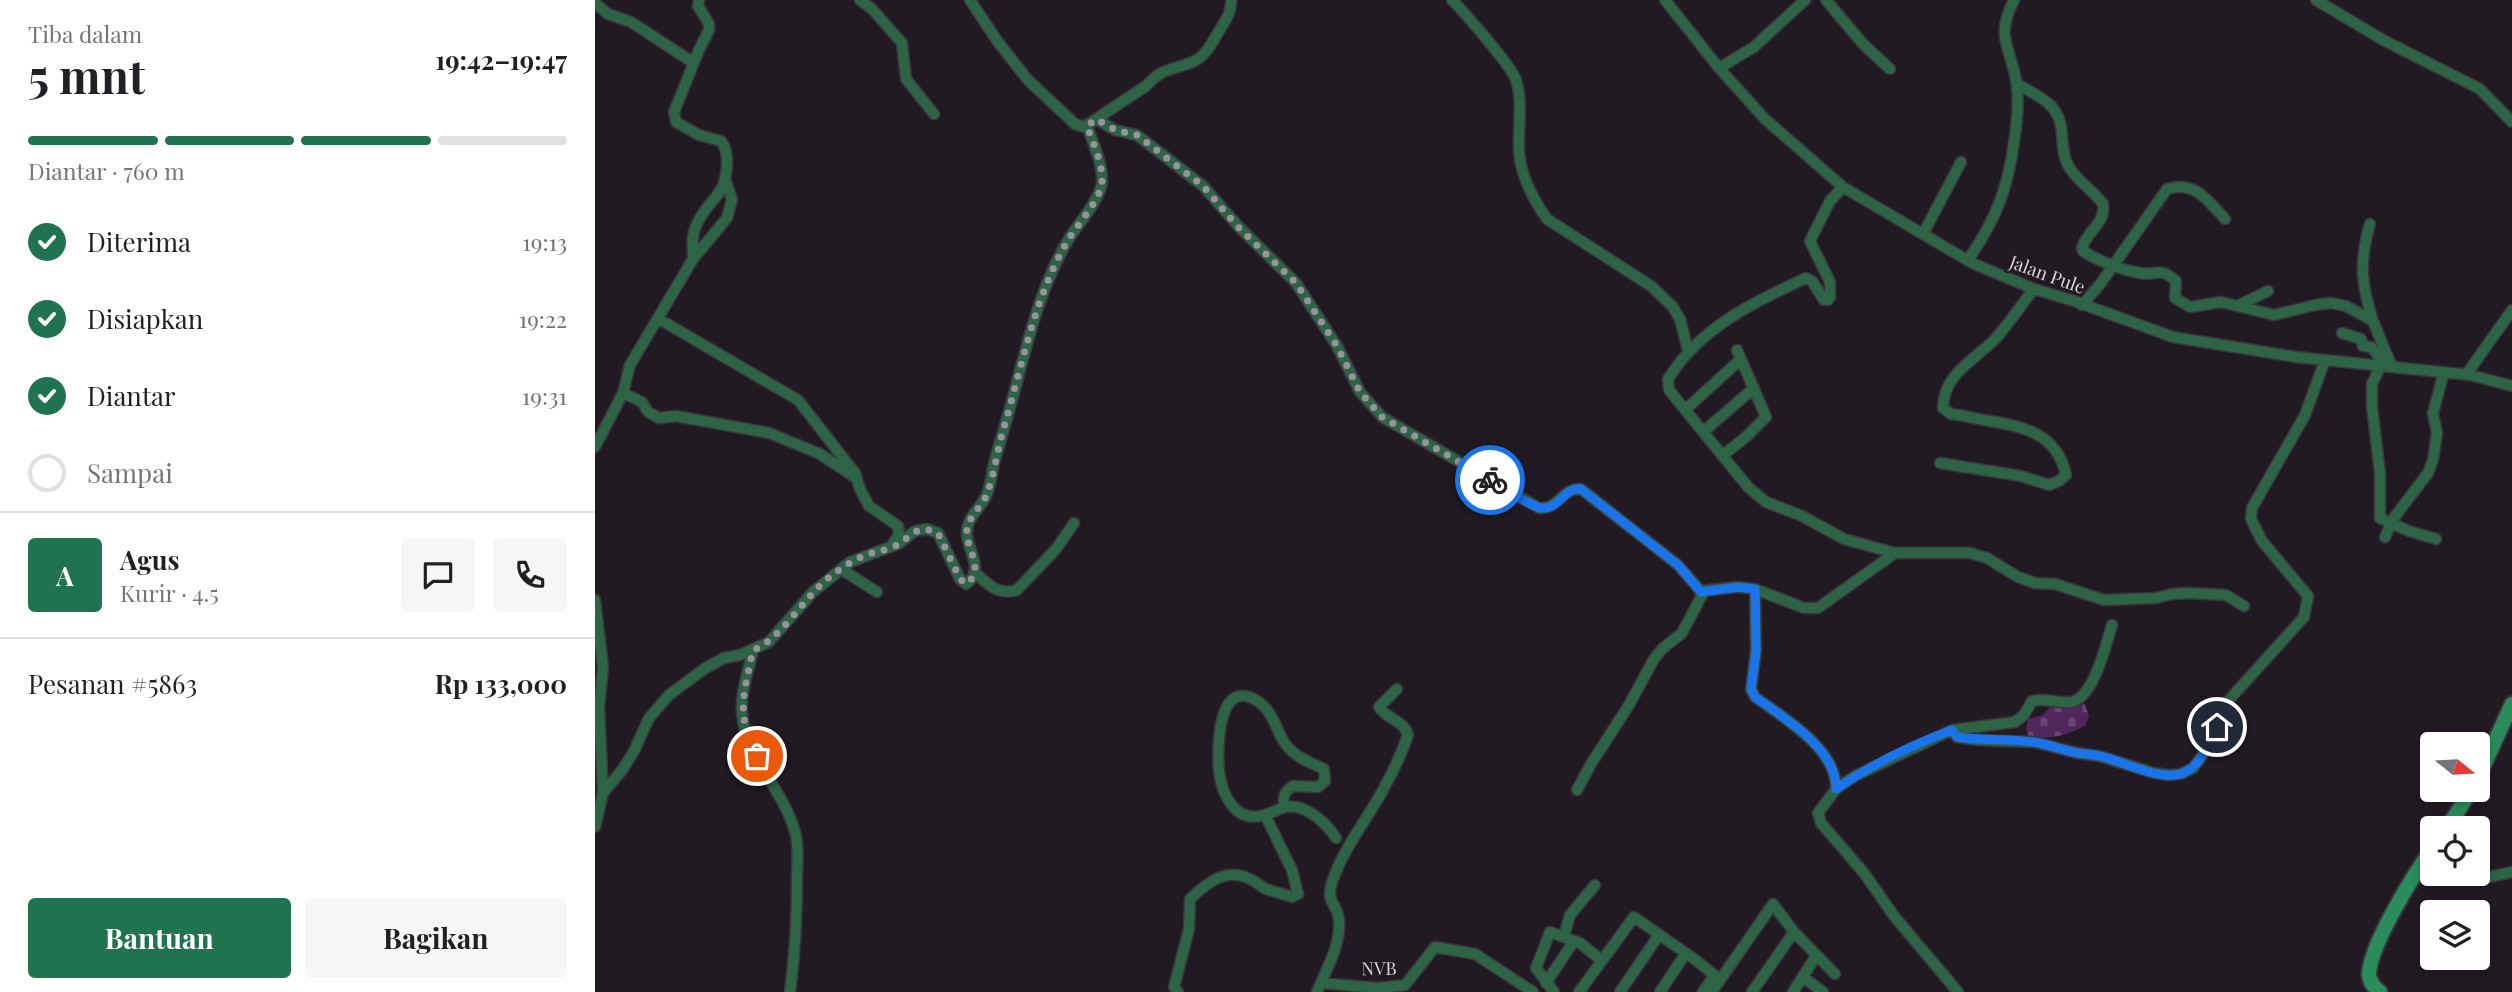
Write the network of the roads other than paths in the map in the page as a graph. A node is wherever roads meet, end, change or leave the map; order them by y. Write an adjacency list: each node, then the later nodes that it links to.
1 (699, 0): 12 (street)
2 (860, 0): 16 (street)
3 (970, 0): 17 (street)
4 (1231, 0): 17 (street)
5 (1453, 0): 36 (street)
6 (1665, 0): 13 (street, Jalan Pule)
7 (1805, 0): 13 (street)
8 (1826, 0): 14 (street)
9 (2014, 0): 15 (street)
10 (2316, 0): 18 (street)
11 (595, 3): 12 (street)
12 (694, 63): 20 (street)
13 (1719, 68): 21 (street, Jalan Pule)
14 (1890, 69)
15 (2017, 84): 26 (street); 27 (street)
16 (934, 114)
17 (1092, 122): 58 (street); 61 (street)
18 (2512, 122)
19 (1961, 162): 24 (street)
20 (726, 181): 25 (street); 25 (street)
21 (1843, 187): 24 (street, Jalan Pule); 36 (street)
22 (2225, 219): 27 (street)
23 (2370, 224): 34 (street)
24 (1923, 234): 26 (street, Jalan Pule)
25 (693, 259): 33 (street)
26 (1968, 260): 28 (street, Jalan Pule)
27 (2112, 264): 30 (street); 31 (street)
28 (2033, 289): 30 (street, Jalan Pule); 49 (street)
29 (2268, 291): 31 (street)
30 (2082, 305): 37 (street, Jalan Pule)
31 (2239, 305): 34 (street)
32 (2512, 310): 41 (street)
33 (659, 319): 44 (street); 50 (street)
34 (2372, 321): 39 (street)
35 (2342, 334): 38 (street)
36 (1689, 352): 45 (street)
37 (2325, 360): 38 (street, Jalan Pule); 69 (street)
38 (2381, 366): 39 (street, Jalan Pule); 52 (street)
39 (2392, 367): 40 (street, Jalan Pule)
40 (2444, 372): 41 (street, Jalan Pule); 52 (street)
41 (2466, 374): 42 (street, Jalan Pule)
42 (2512, 386)
43 (1753, 388): 45 (street); 46 (street); 48 (street)
44 (623, 393): 47 (street); 50 (street)
45 (1686, 410): 46 (street)
46 (1704, 431): 48 (street)
47 (595, 447)
48 (1722, 456): 56 (street)
49 (1940, 463)
50 (857, 478): 55 (street)
51 (1074, 523): 58 (street)
52 (2391, 523): 53 (street); 54 (street)
53 (2385, 537)
54 (2437, 539)
55 (890, 549): 57 (street); 58 (street)
56 (1895, 553): 59 (street); 63 (street)
57 (841, 569): 60 (street); 66 (street)
58 (974, 572)
59 (1755, 589): 61 (street); 71 (street)
60 (877, 592)
61 (1701, 592): 72 (street)
62 (595, 600): 65 (street)
63 (2244, 606)
64 (2112, 625): 69 (street)
65 (597, 630): 73 (street)
66 (753, 650): 73 (street); 93 (street)
67 (1397, 689): 92 (street)
68 (2512, 704): 70 (main road)
69 (1952, 730): 71 (street)
70 (2490, 752)
71 (1836, 789): 105 (street)
72 (1577, 790)
73 (603, 793): 76 (street)
74 (1286, 807): 75 (street); 75 (street); 77 (street)
75 (1265, 815): 94 (street)
76 (595, 827)
77 (1336, 838)
78 (2420, 871): 106 (main road)
79 (2512, 872): 80 (street)
80 (2490, 877)
81 (1595, 885): 84 (street)
82 (1794, 932): 86 (street); 90 (street); 102 (street)
83 (1659, 935): 85 (street); 87 (street); 98 (street)
84 (1569, 938): 87 (street); 91 (street); 91 (street)
85 (1686, 953): 90 (street); 99 (street)
86 (1816, 956): 88 (street); 89 (street)
87 (1601, 960): 97 (street)
88 (1835, 974)
89 (1803, 977): 103 (street); 104 (street)
90 (1717, 978): 100 (street); 101 (street)
91 (1546, 983): 96 (street)
92 (1319, 988): 95 (street, NVB)
93 (790, 992)
94 (1178, 992)
95 (1533, 992)
96 (1554, 992)
97 (1579, 992)
98 (1620, 992)
99 (1660, 992)
100 (1703, 992)
101 (1712, 992)
102 (1752, 992)
103 (1793, 992)
104 (1823, 992)
105 (1958, 992)
106 (2380, 992)

